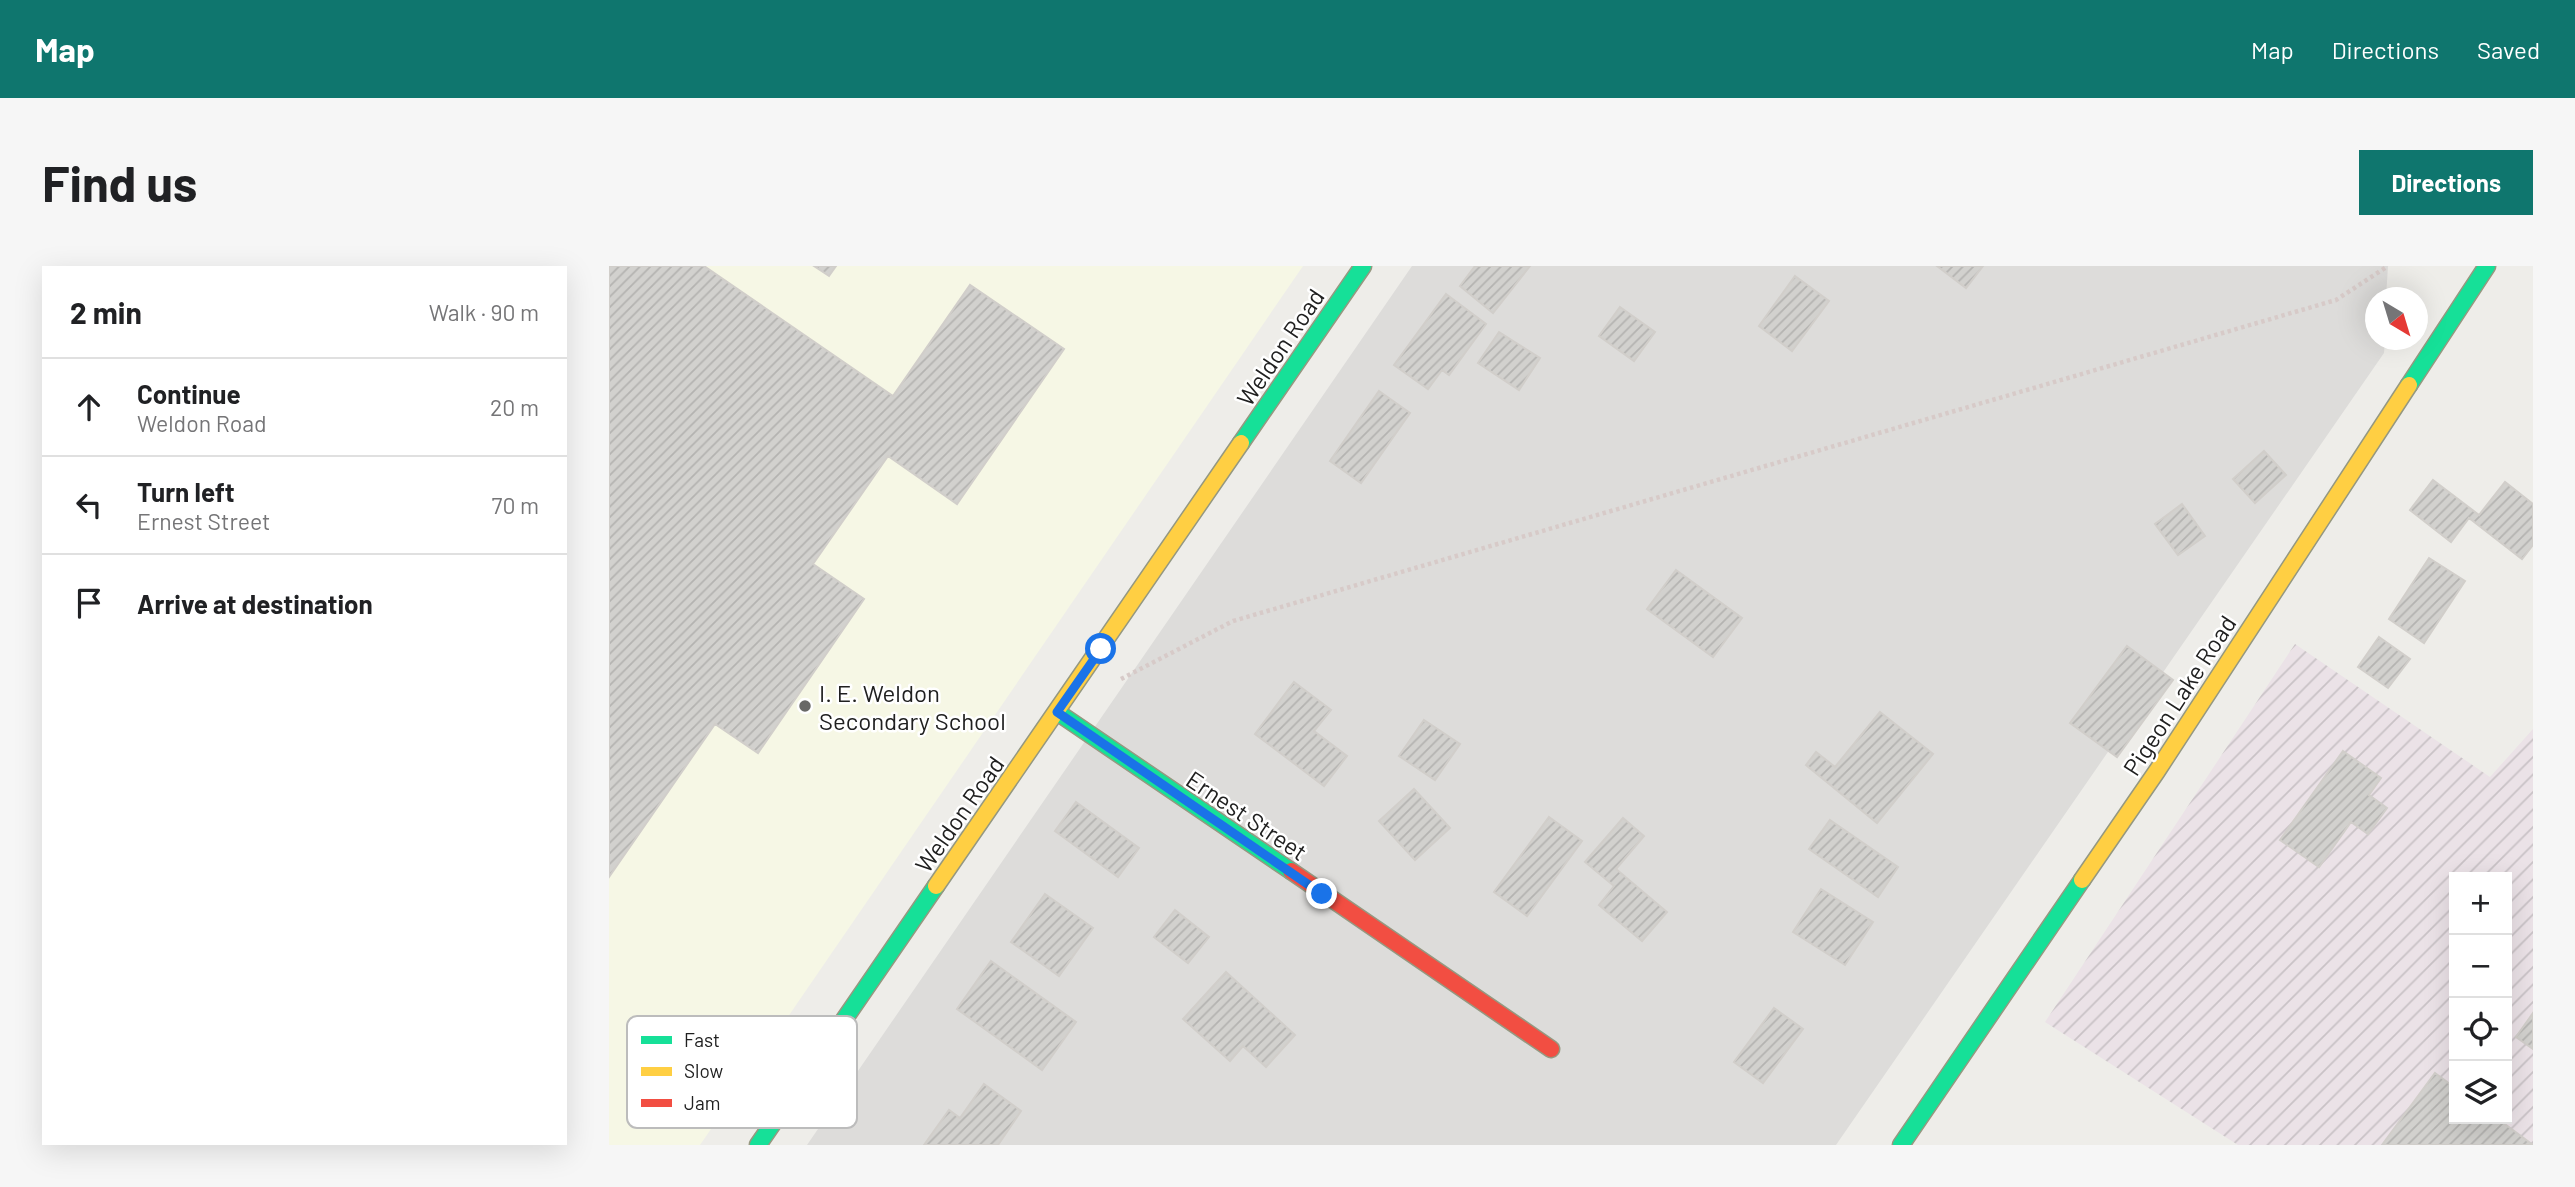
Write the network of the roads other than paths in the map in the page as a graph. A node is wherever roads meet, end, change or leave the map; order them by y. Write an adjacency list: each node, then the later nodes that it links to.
1 (1363, 266): 3 (street, Weldon Road)
2 (2487, 266): 8 (street, Pigeon Lake Road)
3 (1057, 712): 4 (street, Weldon Road); 5 (street, Ernest Street)
4 (847, 1016)
5 (1551, 1049)
6 (770, 1128): 7 (street, Weldon Road)
7 (758, 1145)
8 (1901, 1145)

